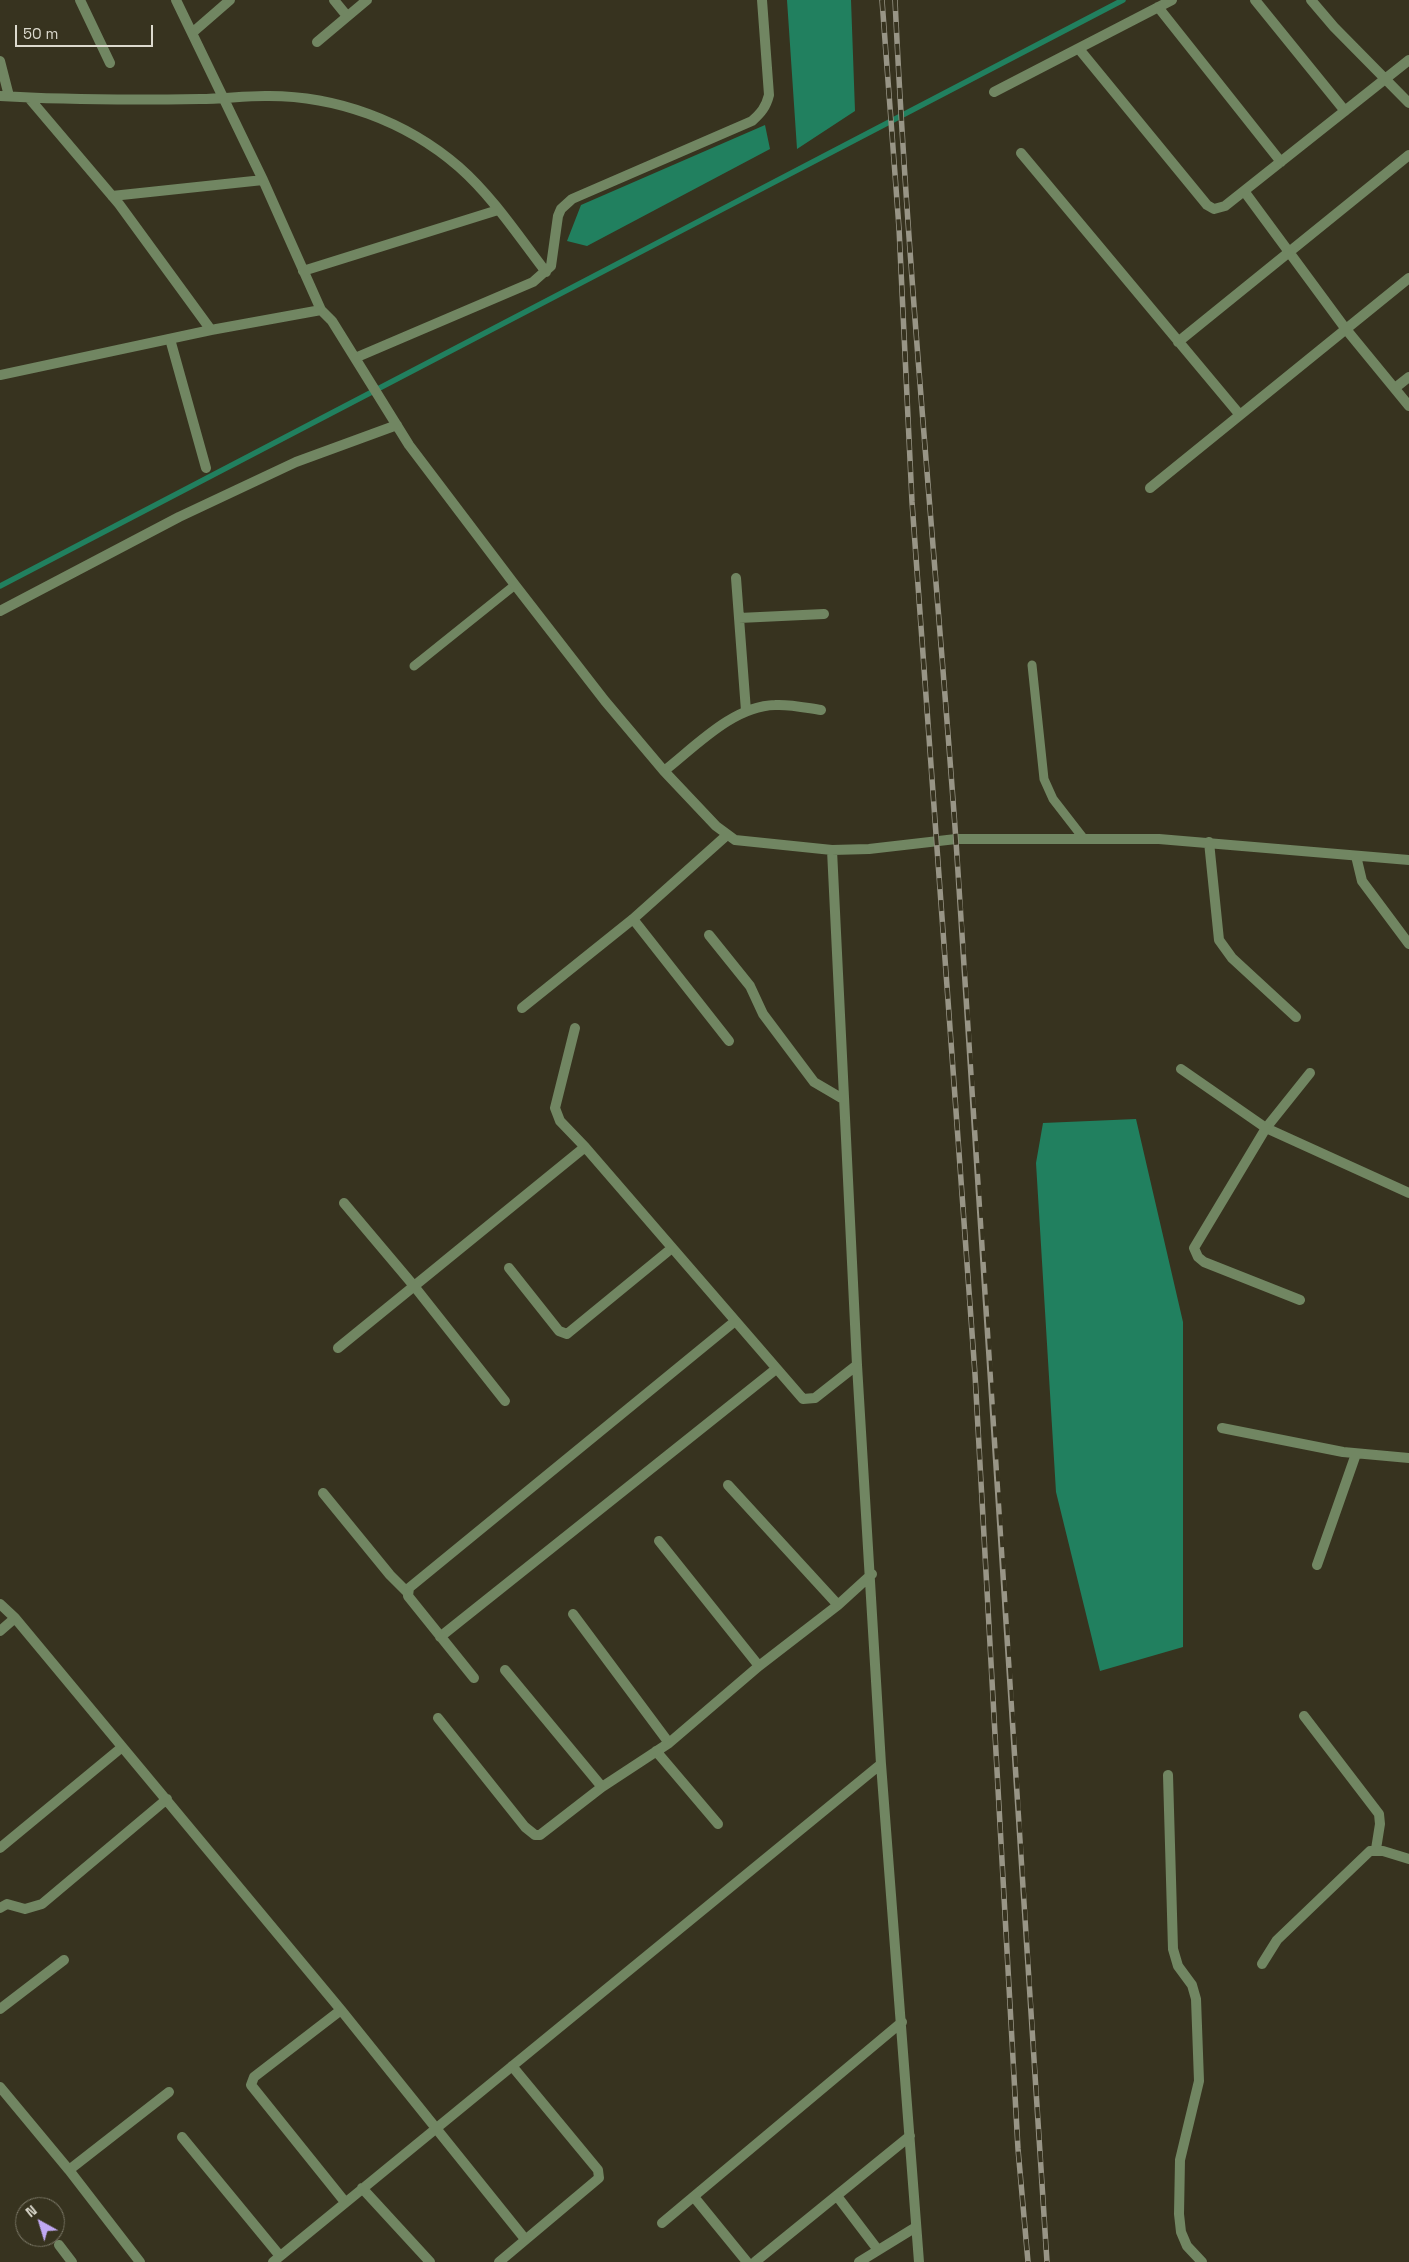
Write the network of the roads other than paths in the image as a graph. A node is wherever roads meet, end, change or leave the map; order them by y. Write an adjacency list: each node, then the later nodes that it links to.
1 (80, 0): 17 (street)
2 (176, 0): 12 (street)
3 (230, 0): 12 (street)
4 (334, 0): 11 (street)
5 (367, 0): 11 (street)
6 (762, 0): 34 (street)
7 (1172, 0): 10 (street)
8 (1254, 0): 24 (street)
9 (1311, 0): 18 (street)
10 (1158, 8): 14 (street); 27 (street)
11 (347, 16): 13 (street)
12 (192, 33): 21 (street)
13 (317, 42)
14 (1079, 49): 19 (street); 29 (street)
15 (1409, 60): 18 (street)
16 (0, 61): 20 (street)
17 (110, 63)
18 (1386, 78): 23 (street); 24 (street)
19 (994, 92)
20 (4, 96): 22 (street)
21 (222, 97): 22 (street); 28 (street); 31 (street)
22 (29, 98): 30 (street)
23 (1409, 102)
24 (1345, 111): 27 (street)
25 (1021, 153): 40 (street)
26 (1409, 155): 32 (street)
27 (1281, 162): 29 (street)
28 (263, 180): 30 (street); 33 (street)
29 (1244, 191): 32 (street)
30 (112, 196): 38 (street)
31 (498, 210): 33 (street); 34 (street)
32 (1287, 253): 37 (street); 40 (street)
33 (304, 272): 36 (street)
34 (546, 272): 41 (street)
35 (1409, 278): 37 (street)
36 (321, 310): 38 (street); 41 (street)
37 (1345, 328): 44 (street); 46 (street)
38 (211, 330): 39 (street)
39 (170, 339): 42 (street); 48 (street)
40 (1178, 342): 46 (street)
41 (355, 358): 47 (street)
42 (0, 375)
43 (1409, 377): 44 (street)
44 (1395, 388): 45 (street)
45 (1409, 406)
46 (1240, 415): 49 (street)
47 (397, 425): 51 (street); 52 (street)
48 (206, 468)
49 (1150, 488)
50 (736, 578): 54 (street)
51 (515, 585): 56 (lane); 59 (street)
52 (0, 611)
53 (824, 614): 54 (street)
54 (739, 618): 58 (street)
55 (1032, 665): 61 (lane)
56 (414, 666)
57 (821, 710): 58 (street)
58 (746, 711): 59 (street)
59 (664, 771): 60 (street)
60 (727, 836): 63 (street); 66 (street)
61 (1084, 839): 62 (street); 63 (street)
62 (1209, 842): 64 (street); 70 (street)
63 (832, 850): 75 (street)
64 (1356, 856): 65 (street); 68 (street)
65 (1409, 860)
66 (632, 920): 69 (street); 72 (street)
67 (709, 935): 75 (street)
68 (1409, 944)
69 (522, 1008)
70 (1296, 1017)
71 (575, 1028): 77 (street)
72 (729, 1041)
73 (1181, 1069): 76 (street)
74 (1310, 1073): 76 (street)
75 (844, 1099): 86 (street)
76 (1266, 1128): 78 (street); 83 (street)
77 (585, 1147): 80 (street); 82 (street)
78 (1409, 1193)
79 (344, 1203): 82 (street)
80 (672, 1248): 81 (street); 84 (street)
81 (509, 1268)
82 (414, 1286): 85 (street); 88 (street)
83 (1300, 1300)
84 (734, 1322): 87 (street); 97 (street)
85 (338, 1348)
86 (857, 1365): 87 (street); 96 (street)
87 (776, 1369): 103 (street)
88 (505, 1401)
89 (1222, 1428): 90 (street)
90 (1356, 1454): 91 (street); 95 (street)
91 (1409, 1458)
92 (728, 1485): 99 (street)
93 (323, 1493): 97 (street)
94 (659, 1541): 104 (street)
95 (1317, 1565)
96 (872, 1574): 99 (street); 112 (street)
97 (408, 1592): 103 (street)
98 (0, 1604): 101 (street)
99 (838, 1605): 104 (street)
100 (573, 1614): 109 (street)
101 (15, 1618): 102 (street); 110 (street)
102 (0, 1631)
103 (440, 1637): 106 (street)
104 (759, 1666): 109 (street)
105 (505, 1670): 114 (street)
106 (474, 1678)
107 (1304, 1716): 118 (street)
108 (438, 1718): 114 (street)
109 (669, 1743): 111 (street)
110 (121, 1748): 115 (street); 117 (street)
111 (656, 1751): 114 (street); 116 (street)
112 (881, 1764): 125 (street); 126 (street)
113 (1168, 1775): 151 (street)
114 (602, 1787)
115 (167, 1800): 120 (street); 124 (street)
116 (718, 1824)
117 (0, 1848)
118 (1376, 1849): 119 (street); 122 (street)
119 (1409, 1859)
120 (0, 1908)
121 (64, 1960): 123 (street)
122 (1262, 1964)
123 (0, 2009)
124 (341, 2010): 129 (street); 136 (street)
125 (902, 2022): 131 (street); 135 (street)
126 (512, 2066): 129 (street); 139 (street)
127 (0, 2087): 132 (street)
128 (169, 2092): 132 (street)
129 (434, 2128): 133 (street); 139 (street)
130 (182, 2136): 142 (street)
131 (910, 2136): 134 (street); 138 (street)
132 (69, 2170): 144 (street)
133 (362, 2188): 136 (street); 145 (street)
134 (837, 2196): 141 (street); 148 (street)
135 (694, 2197): 137 (street); 147 (street)
136 (345, 2202): 142 (street)
137 (662, 2223)
138 (916, 2227): 141 (street); 150 (street)
139 (525, 2240): 146 (street)
140 (61, 2247): 143 (street)
141 (878, 2250): 149 (street)
142 (276, 2259)
143 (72, 2262)
144 (140, 2262)
145 (430, 2262)
146 (499, 2262)
147 (747, 2262)
148 (755, 2262)
149 (859, 2262)
150 (919, 2262)
151 (1202, 2262)

